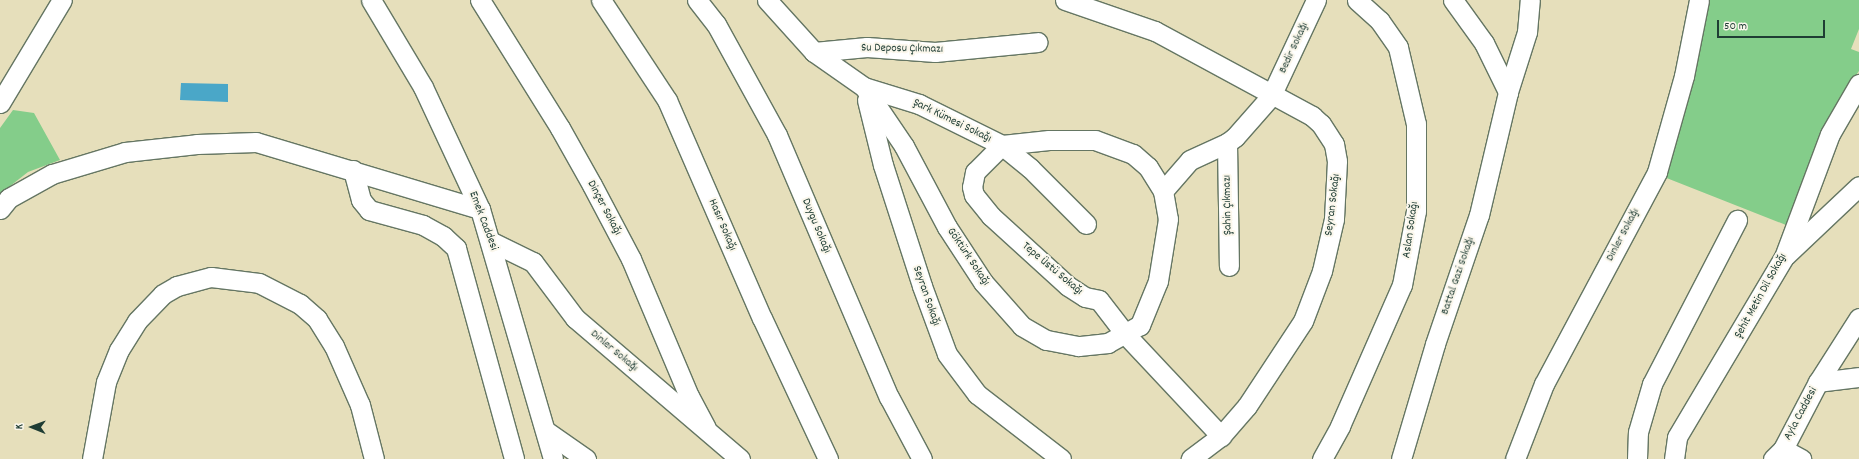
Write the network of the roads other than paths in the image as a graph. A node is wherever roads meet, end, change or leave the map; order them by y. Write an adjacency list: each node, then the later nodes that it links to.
1 (62, 0): 19 (street)
2 (371, 0): 26 (street, Emek Caddesi)
3 (480, 0): 36 (street, Dinçer Sokağı)
4 (602, 0): 46 (street, Hasır Sokağı)
5 (697, 0): 47 (street, Duygu Sokağı)
6 (767, 0): 14 (street, Şark Kümesi Sokağı)
7 (1065, 0): 18 (street, Seyran Sokağı)
8 (1316, 0): 18 (street, Bedir Sokağı)
9 (1357, 0): 50 (street, Aslan Sokağı)
10 (1453, 0): 17 (street)
11 (1530, 0): 17 (street, Battal Gazi Sokağı)
12 (1699, 0): 52 (street, Dinler Sokağı)
13 (1038, 42): 14 (street, Su Deposu Çıkmazı)
14 (814, 52): 16 (street, Şark Kümesi Sokağı)
15 (1859, 84): 30 (street, Şehit Metin Dil Sokağı)
16 (864, 87): 21 (street, Şark Kümesi Sokağı); 33 (street, Göktürk Sokağı); 48 (street, Seyran Sokağı)
17 (1508, 92): 51 (street, Battal Gazi Sokağı)
18 (1271, 96): 20 (street, Bedir Sokağı); 38 (street, Seyran Sokağı)
19 (0, 103)
20 (1227, 143): 24 (street); 31 (street, Şahin Çıkmazı)
21 (1002, 145): 24 (street, Şark Kümesi Sokağı); 28 (street); 33 (street, Tepe Üstü Sokağı)
22 (353, 170): 25 (street); 26 (street); 42 (street)
23 (1859, 186): 30 (street)
24 (1163, 191): 33 (street, Şark Kümesi Sokağı)
25 (0, 209)
26 (480, 209): 29 (street, Emek Caddesi)
27 (1737, 220): 53 (street)
28 (1086, 224)
29 (492, 242): 36 (street, Dinler Sokağı); 37 (street, Emek Caddesi)
30 (1784, 257): 54 (street, Şehit Metin Dil Sokağı)
31 (1229, 266)
32 (1859, 318): 35 (street)
33 (1126, 335): 38 (street, Tepe Üstü Sokağı)
34 (1859, 377): 35 (street, Ayla Caddesi)
35 (1818, 382): 39 (street, Ayla Caddesi)
36 (706, 428): 45 (street, Dinler Sokağı)
37 (546, 431): 43 (street, Emek Caddesi); 44 (street)
38 (1221, 436): 49 (street, Seyran Sokağı)
39 (1778, 454): 55 (street)
40 (92, 459): 41 (street)
41 (374, 459)
42 (514, 459)
43 (553, 459)
44 (586, 459)
45 (740, 459)
46 (828, 459)
47 (922, 459)
48 (1061, 459)
49 (1191, 459)
50 (1322, 459)
51 (1401, 459)
52 (1516, 459)
53 (1637, 459)
54 (1674, 459)
55 (1801, 459)

